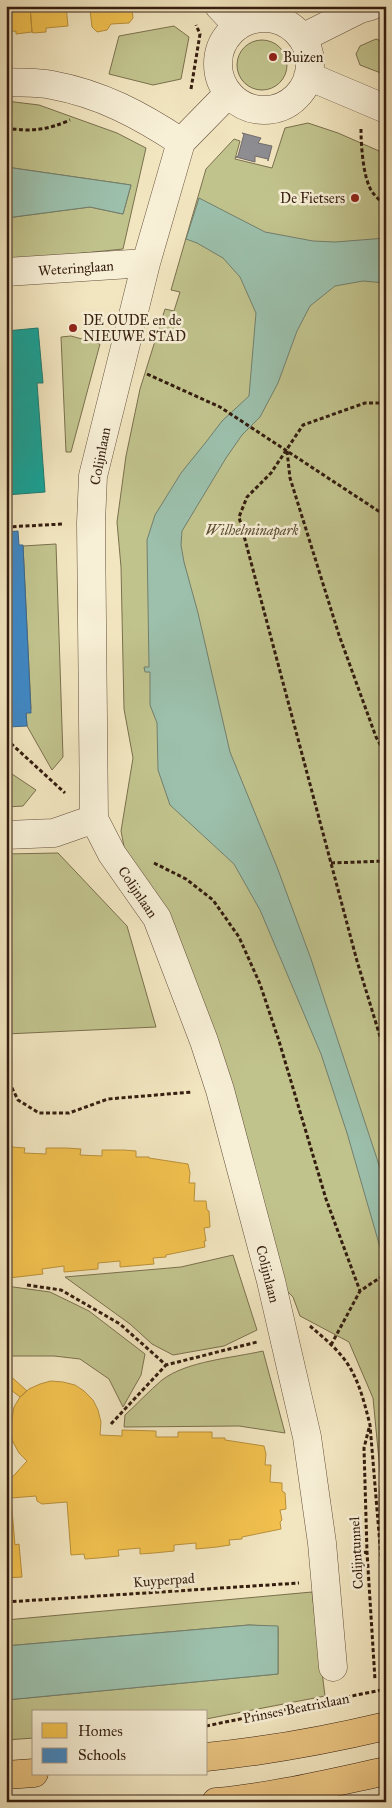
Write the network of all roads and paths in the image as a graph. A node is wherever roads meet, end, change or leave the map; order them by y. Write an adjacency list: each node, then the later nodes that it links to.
1 (219, 6): 4 (street)
2 (372, 6): 5 (street)
3 (191, 17): 8 (path)
4 (238, 26): 5 (street); 9 (street)
5 (302, 38): 6 (street)
6 (308, 76): 9 (street); 10 (street)
7 (6, 82): 14 (street)
8 (191, 92)
9 (228, 94): 14 (street)
10 (362, 98): 11 (street); 15 (path)
11 (386, 109)
12 (75, 118): 13 (path)
13 (6, 128)
14 (181, 142): 16 (street, Colijnlaan)
15 (386, 206)
16 (149, 250): 17 (street, Weteringlaan); 18 (street, Colijnlaan)
17 (6, 272)
18 (121, 362): 20 (path); 22 (street, Colijnlaan)
19 (386, 402): 20 (path)
20 (287, 451): 21 (path); 25 (path); 30 (path)
21 (386, 516)
22 (91, 523): 23 (path); 26 (street, Colijnlaan)
23 (6, 527)
24 (6, 739): 26 (path)
25 (386, 755)
26 (94, 819): 27 (street); 33 (street, Colijnlaan)
27 (6, 835)
28 (146, 859): 36 (path)
29 (386, 861): 30 (path)
30 (331, 863): 31 (path)
31 (386, 1056)
32 (6, 1076): 33 (path)
33 (220, 1090): 37 (street, Colijnlaan)
34 (386, 1276): 36 (path)
35 (27, 1286): 38 (path)
36 (360, 1291): 40 (path, Colijntunnel)
37 (283, 1336): 38 (path); 41 (street, Colijnlaan)
38 (166, 1365): 39 (path)
39 (110, 1424)
40 (370, 1425): 43 (path, Colijntunnel); 45 (path, Colijntunnel)
41 (324, 1581): 42 (path, Kuyperpad); 44 (street, Colijnlaan)
42 (6, 1602)
43 (386, 1618)
44 (333, 1667)
45 (375, 1680)
46 (386, 1689): 47 (path, Prinses Beatrixlaan)
47 (208, 1726)
48 (386, 1726): 49 (main road)
49 (208, 1757)
50 (386, 1771): 53 (main road)
51 (32, 1773): 52 (main road)
52 (6, 1775)
53 (216, 1802)

